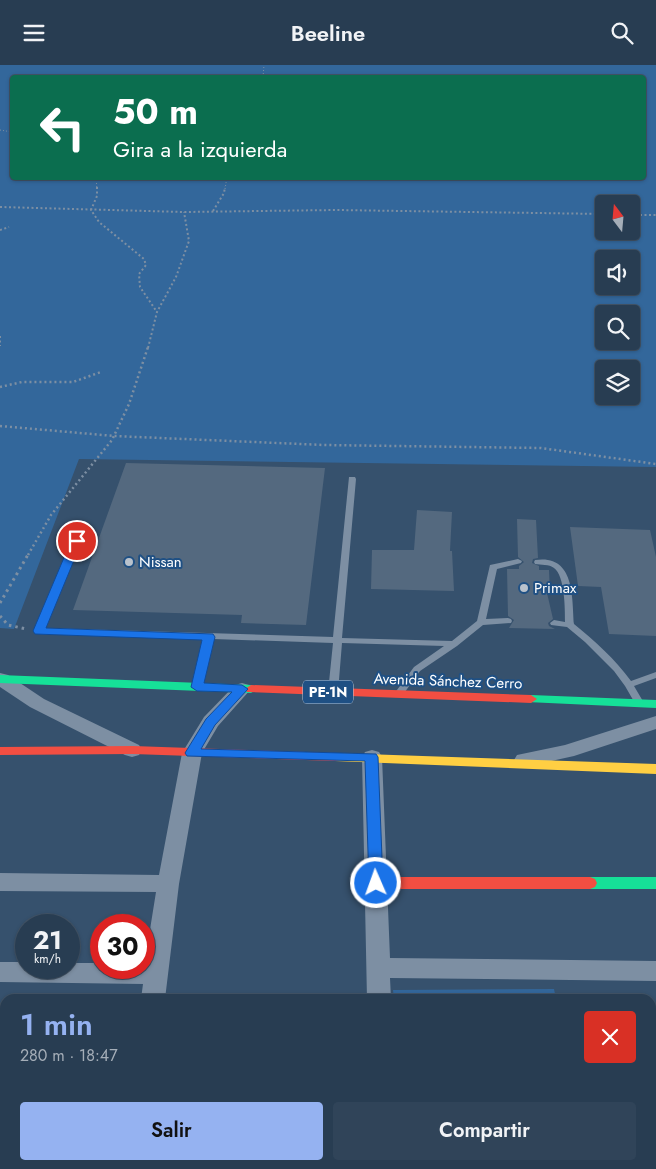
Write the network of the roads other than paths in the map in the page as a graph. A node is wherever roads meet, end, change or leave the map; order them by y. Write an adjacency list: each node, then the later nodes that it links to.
1 (352, 479): 10 (lane)
2 (84, 523): 9 (lane)
3 (518, 561): 6 (lane)
4 (538, 562): 8 (lane)
5 (508, 621): 6 (lane)
6 (481, 622): 11 (lane)
7 (554, 623): 8 (lane)
8 (570, 625): 14 (lane)
9 (209, 637): 10 (lane); 15 (lane)
10 (338, 641): 11 (lane); 17 (lane)
11 (454, 644): 18 (lane)
12 (656, 675): 14 (lane)
13 (0, 679): 15 (main road, Avenida Sánchez Cerro / PE-1N); 22 (street)
14 (629, 685): 19 (lane)
15 (197, 687): 16 (main road, Avenida Sánchez Cerro / PE-1N)
16 (242, 689): 17 (main road, Avenida Sánchez Cerro / PE-1N); 24 (street)
17 (333, 692): 18 (main road, Avenida Sánchez Cerro / PE-1N)
18 (399, 695): 19 (main road, Avenida Sánchez Cerro / PE-1N)
19 (640, 704): 20 (main road, Avenida Sánchez Cerro / PE-1N)
20 (656, 704)
21 (656, 722): 26 (street)
22 (133, 750): 23 (main road); 24 (main road)
23 (0, 751)
24 (192, 753): 25 (main road); 31 (street)
25 (372, 757): 26 (main road); 29 (street)
26 (512, 763): 27 (main road)
27 (656, 769)
28 (0, 882): 31 (street)
29 (376, 883): 30 (main road); 32 (street)
30 (656, 883)
31 (168, 884): 35 (street)
32 (379, 968): 33 (street); 37 (street)
33 (656, 971)
34 (0, 972): 35 (street)
35 (157, 974): 36 (street)
36 (154, 994)
37 (379, 994)

